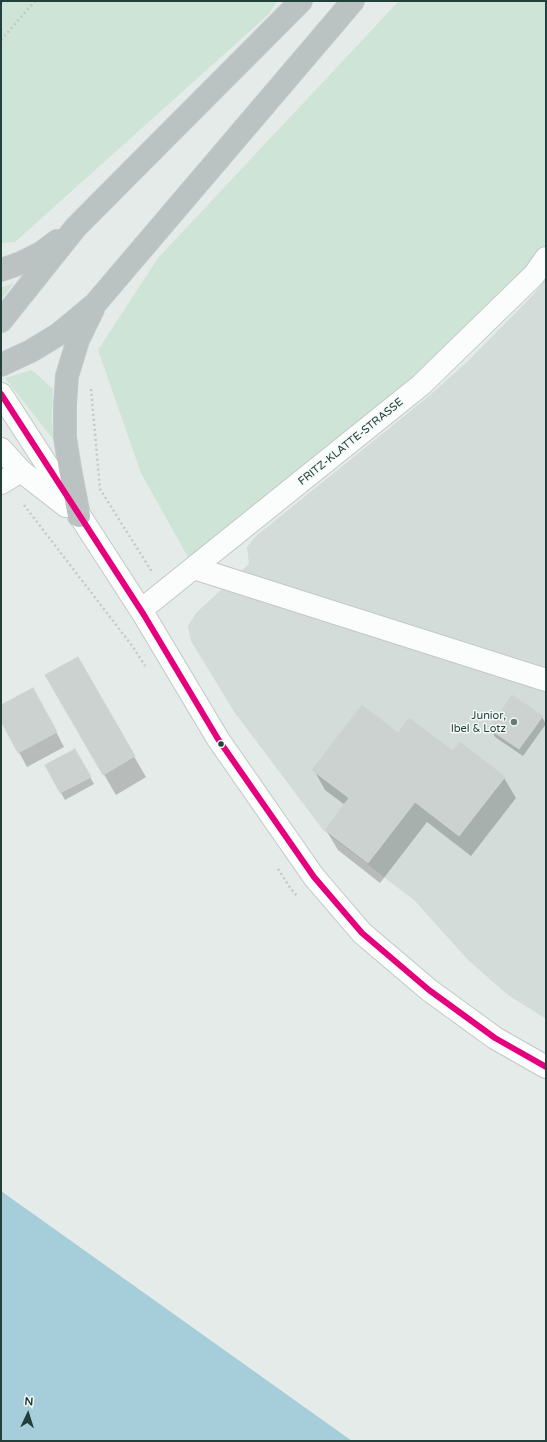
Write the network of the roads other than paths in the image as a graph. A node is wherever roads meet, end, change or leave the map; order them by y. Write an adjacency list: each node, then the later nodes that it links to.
1 (301, 1): 3 (highway)
2 (353, 1): 6 (highway)
3 (76, 227): 5 (highway); 7 (highway)
4 (546, 258): 14 (street, FRITZ-KLATTE-STRASSE)
5 (1, 270)
6 (95, 304): 8 (highway); 13 (highway)
7 (1, 321)
8 (1, 365)
9 (1, 394): 13 (street)
10 (1, 449): 11 (street)
11 (21, 471): 12 (street); 13 (street)
12 (1, 483)
13 (79, 516): 15 (street)
14 (194, 568): 15 (street, FRITZ-KLATTE-STRASSE); 16 (street)
15 (141, 610): 17 (street)
16 (546, 680)
17 (546, 1067)

